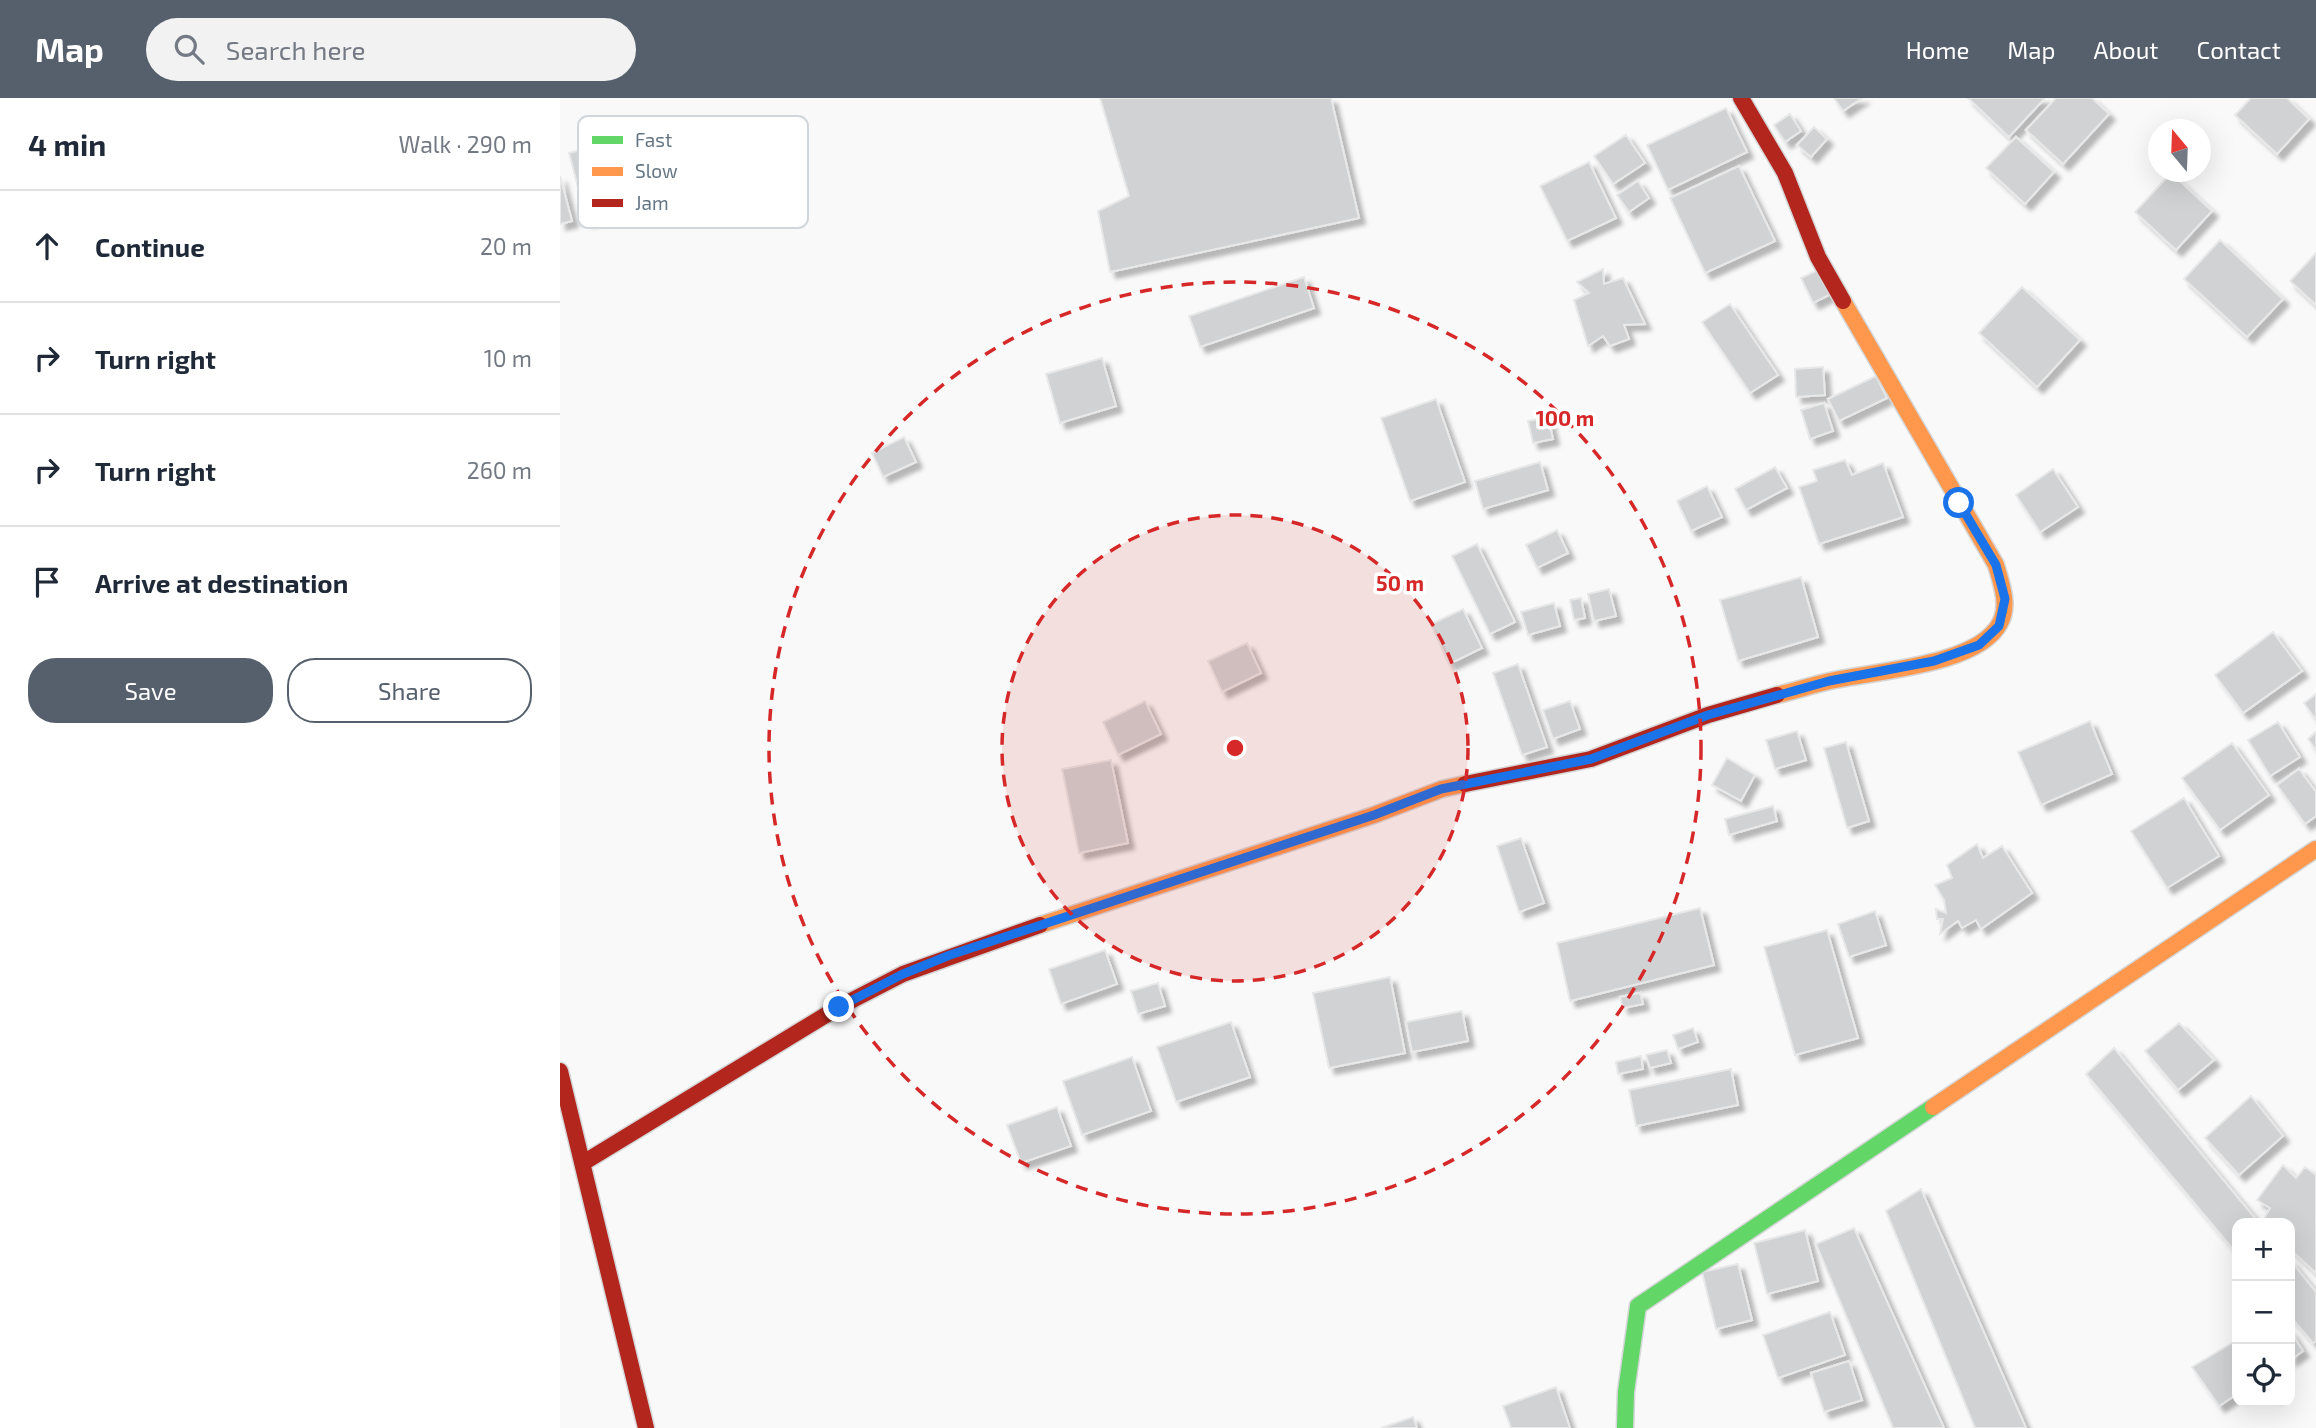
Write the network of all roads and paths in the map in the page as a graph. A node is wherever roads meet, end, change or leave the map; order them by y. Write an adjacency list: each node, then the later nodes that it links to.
1 (1741, 98): 4 (street)
2 (2316, 849): 6 (street)
3 (560, 1071): 4 (street)
4 (583, 1163): 5 (street)
5 (646, 1428)
6 (1625, 1428)

